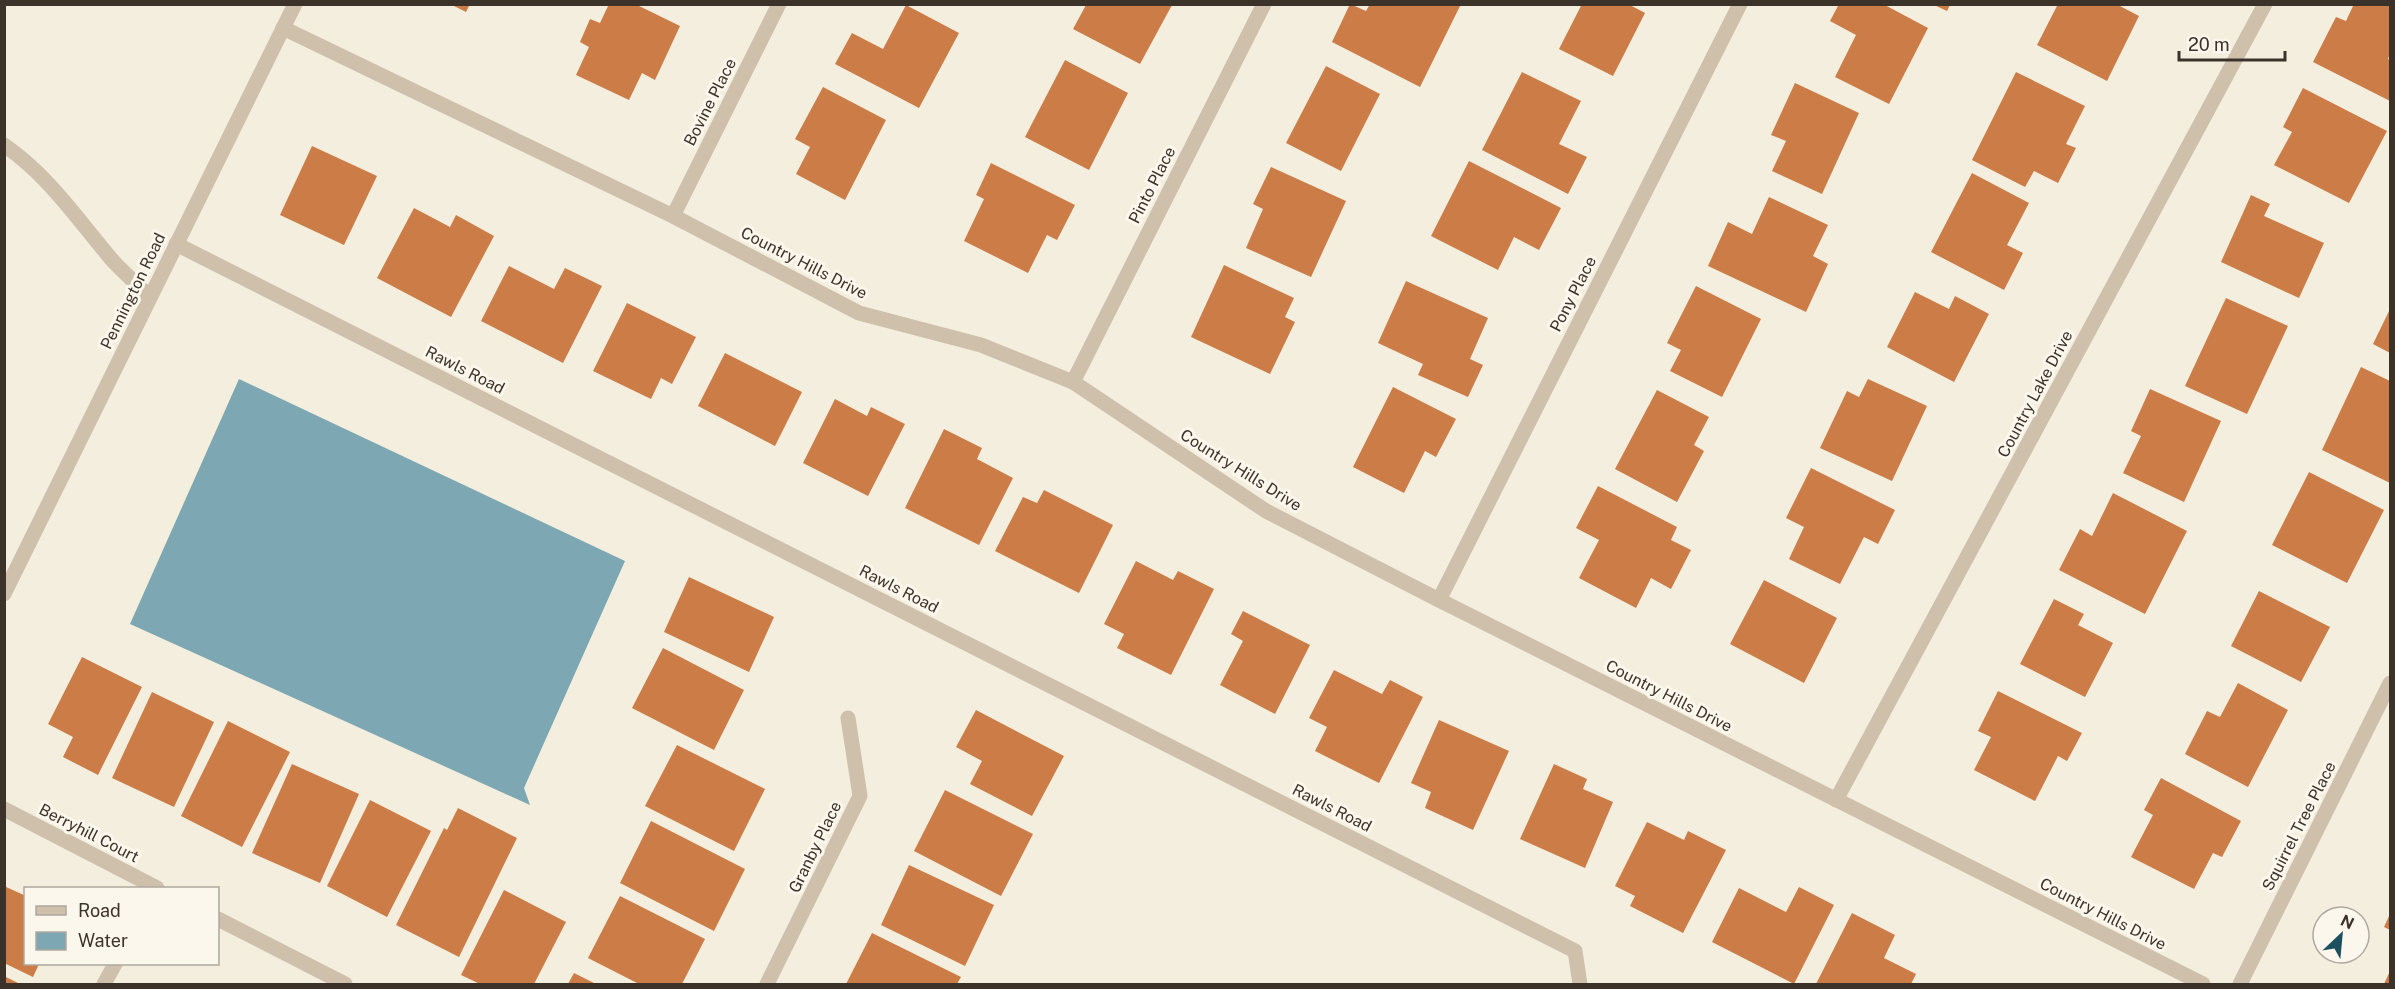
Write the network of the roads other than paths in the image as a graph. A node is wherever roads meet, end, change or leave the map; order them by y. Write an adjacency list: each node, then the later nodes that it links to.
1 (295, 4): 6 (street, Pennington Road)
2 (779, 4): 8 (street, Bovine Place)
3 (1264, 4): 11 (street, Pinto Place)
4 (1740, 4): 13 (street, Pony Place)
5 (2265, 4): 16 (street, Country Lake Drive)
6 (283, 28): 8 (street, Country Hills Drive); 9 (street, Pennington Road)
7 (4, 145): 10 (street)
8 (673, 216): 11 (street, Country Hills Drive)
9 (176, 244): 10 (street, Pennington Road); 24 (street, Rawls Road)
10 (150, 297): 12 (street, Pennington Road)
11 (1073, 382): 13 (street, Country Hills Drive)
12 (4, 594)
13 (1439, 600): 16 (street, Country Hills Drive)
14 (2391, 683): 26 (street, Squirrel Tree Place)
15 (848, 718): 23 (street, Granby Place)
16 (1836, 800): 25 (street, Country Hills Drive)
17 (4, 809): 18 (street, Berryhill Court)
18 (151, 887)
19 (219, 920): 22 (street)
20 (114, 965): 21 (street)
21 (104, 984)
22 (345, 984)
23 (767, 984)
24 (1580, 984)
25 (2203, 984)
26 (2240, 984)

